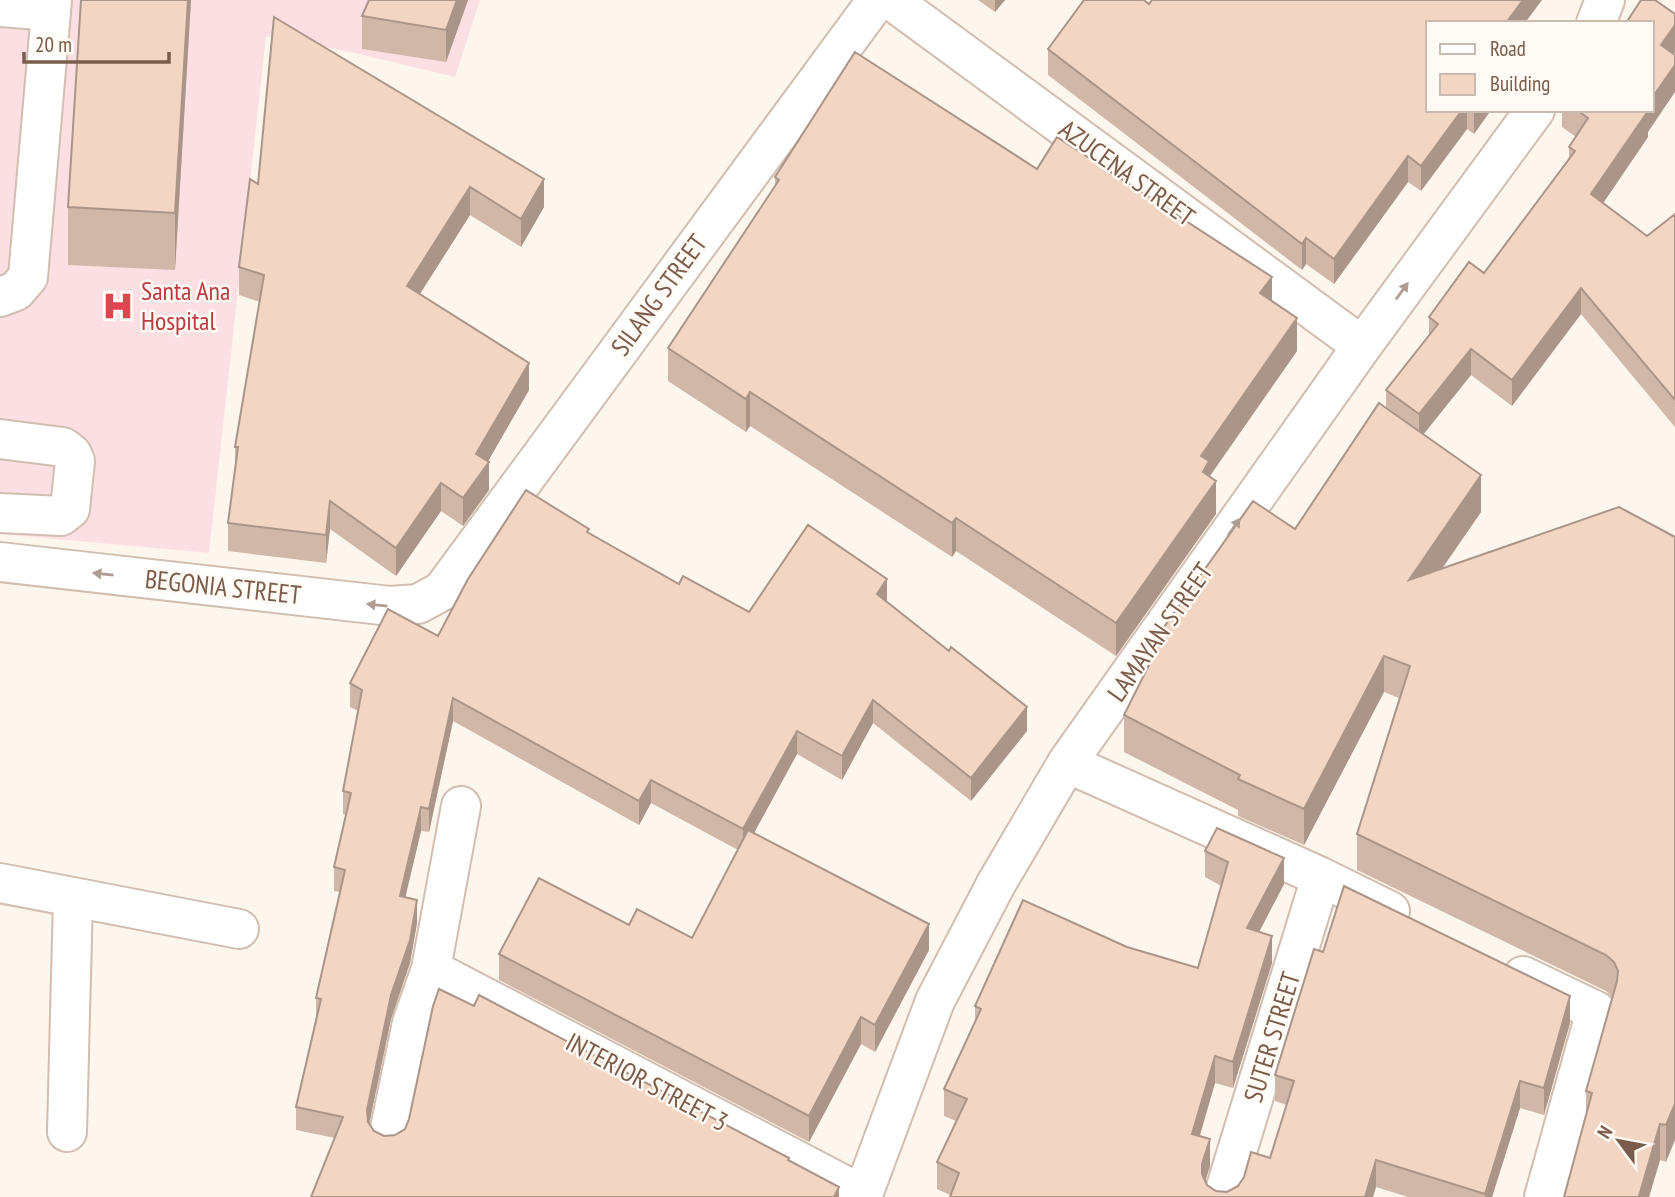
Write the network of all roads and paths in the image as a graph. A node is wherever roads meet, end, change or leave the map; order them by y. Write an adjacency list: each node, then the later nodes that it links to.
1 (877, 0): 13 (street, SILANG STREET)
2 (891, 0): 9 (street, AZUCENA STREET)
3 (1605, 0): 6 (street)
4 (52, 6): 5 (street); 8 (street)
5 (0, 7)
6 (1597, 21)
7 (1534, 112): 9 (street, LAMAYAN STREET, one-way to 7)
8 (0, 297)
9 (1362, 346): 14 (street, LAMAYAN STREET, one-way to 9)
10 (0, 439): 11 (street)
11 (0, 513)
12 (0, 562): 13 (street, BEGONIA STREET, one-way to 12)
13 (442, 591)
14 (1068, 763): 16 (street); 25 (street, LAMAYAN STREET)
15 (461, 806): 22 (street)
16 (1321, 877): 19 (street); 26 (street, SUTER STREET)
17 (0, 883): 18 (street)
18 (73, 898): 20 (street); 23 (street)
19 (1421, 926)
20 (239, 929)
21 (1496, 962): 27 (street)
22 (431, 969): 24 (street); 25 (street, INTERIOR STREET 3)
23 (67, 1132)
24 (388, 1138)
25 (862, 1196)
26 (1223, 1197)
27 (1544, 1197)

